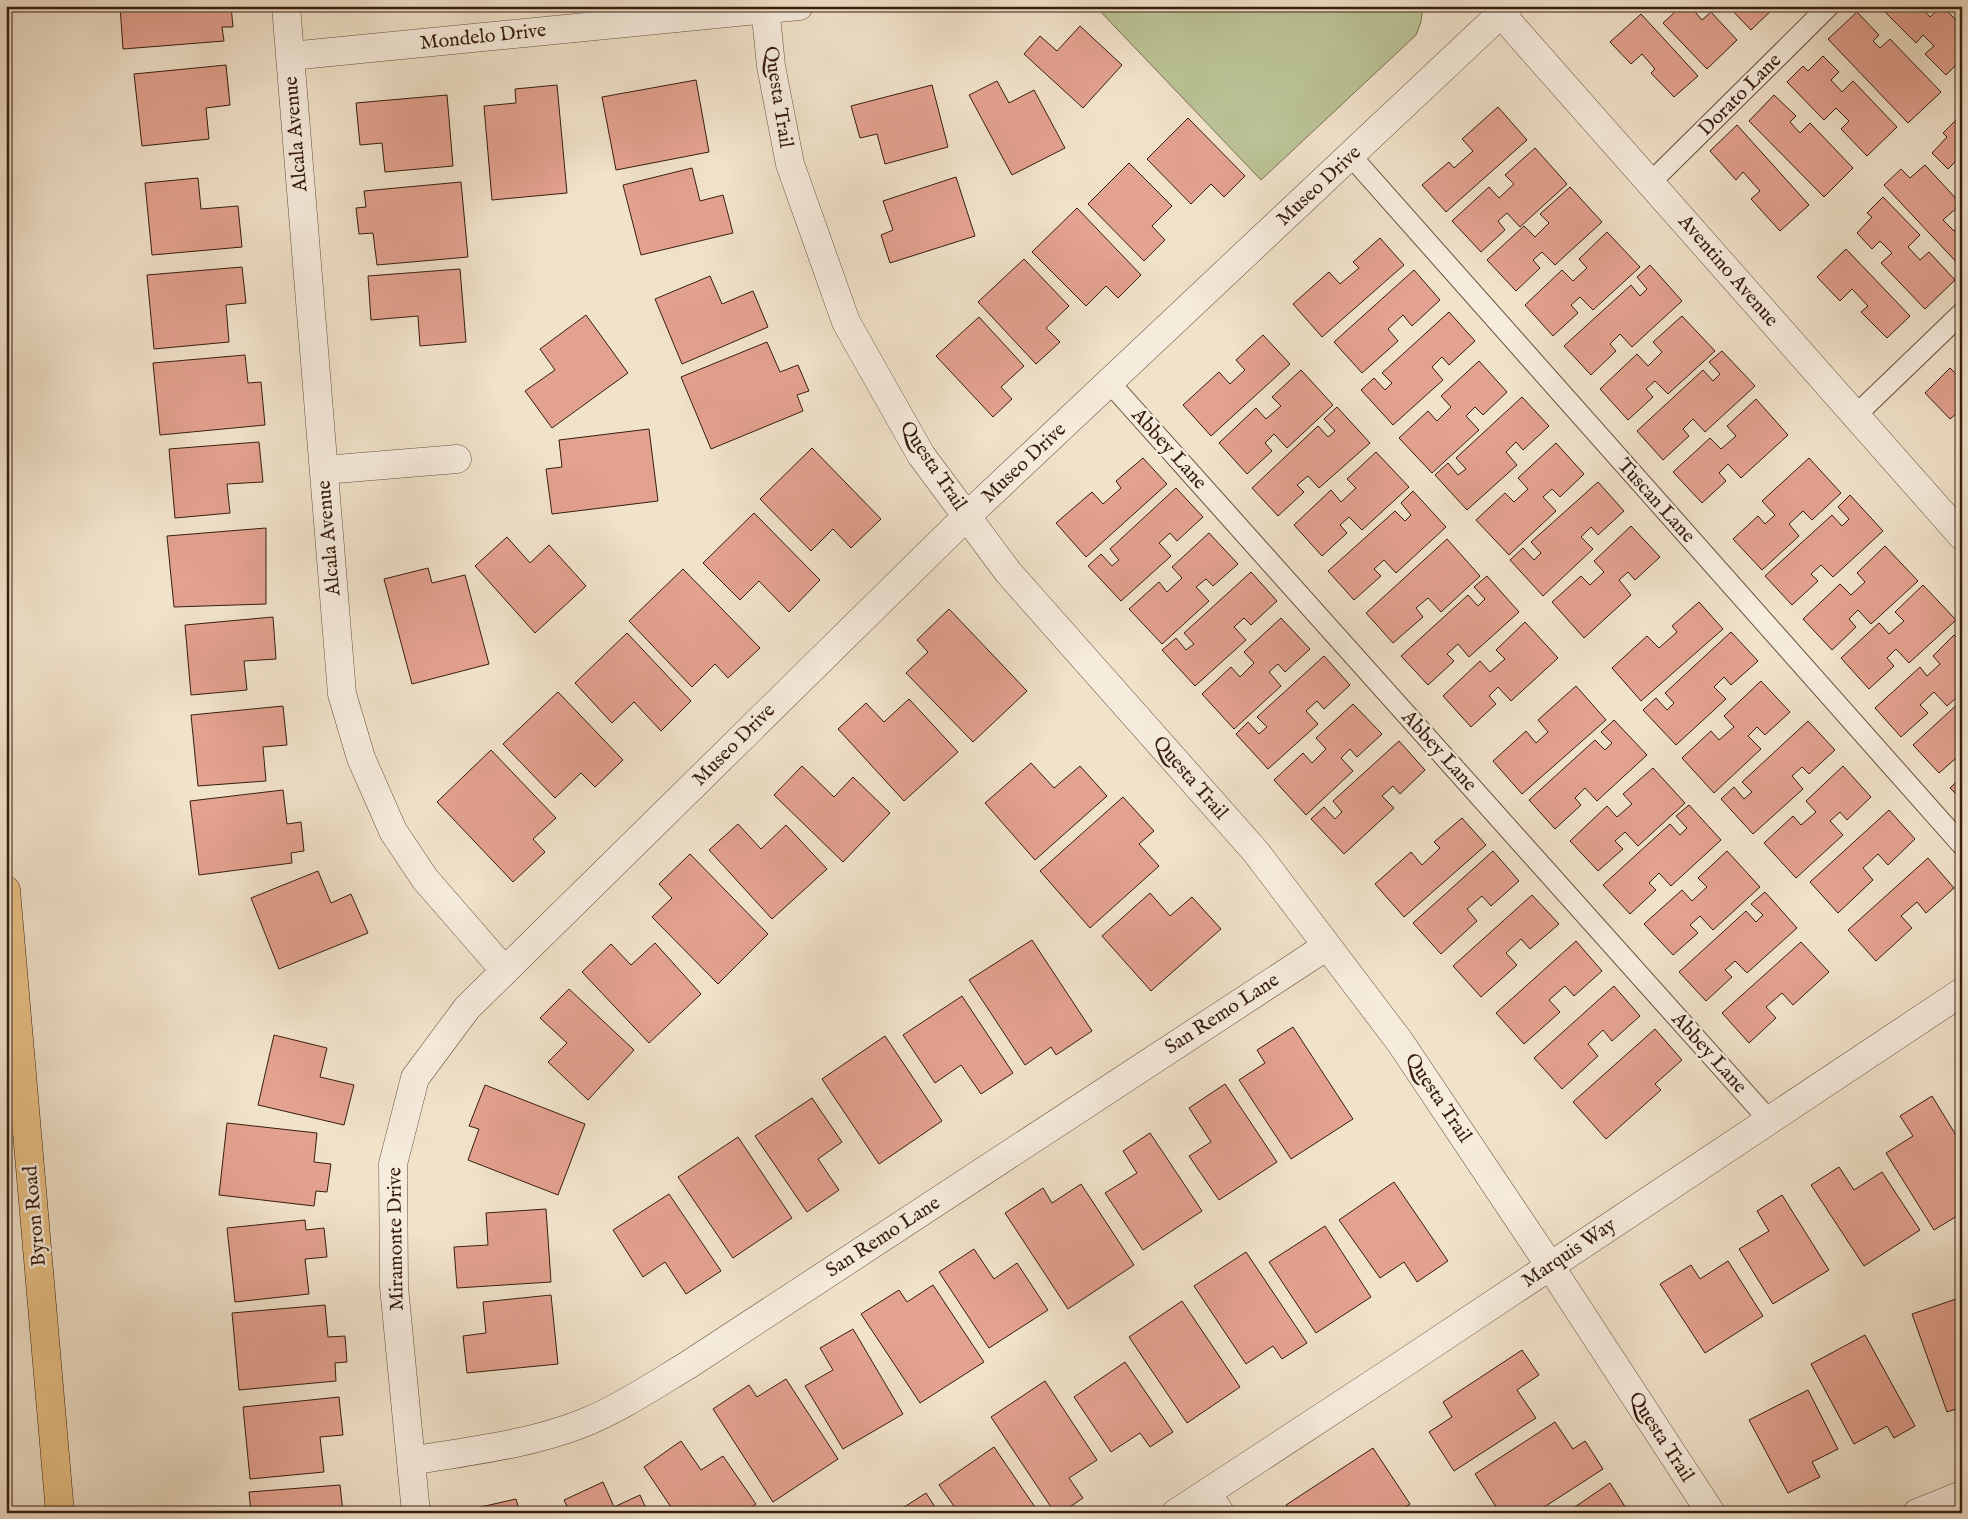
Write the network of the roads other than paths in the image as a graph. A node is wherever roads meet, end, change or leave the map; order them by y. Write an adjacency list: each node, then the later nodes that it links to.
1 (286, 6): 6 (street, Alcala Avenue)
2 (799, 6): 4 (street, Mondelo Drive)
3 (1829, 6): 8 (lane, Dorato Lane)
4 (766, 8): 6 (street, Mondelo Drive); 14 (street, Questa Trail)
5 (1501, 9): 7 (street, Museo Drive); 8 (street, Aventino Avenue)
6 (290, 56): 13 (street, Alcala Avenue)
7 (1351, 156): 10 (street, Museo Drive); 16 (lane, Tuscan Lane)
8 (1650, 183): 11 (street, Aventino Avenue)
9 (1962, 312): 11 (lane)
10 (1110, 383): 14 (street, Museo Drive); 21 (lane, Abbey Lane)
11 (1856, 415): 15 (street, Aventino Avenue)
12 (457, 460): 13 (street)
13 (324, 470): 19 (street, Alcala Avenue)
14 (967, 516): 18 (street, Questa Trail); 19 (street, Museo Drive)
15 (1962, 536)
16 (1962, 846)
17 (6, 890): 26 (main road, Byron Road)
18 (1327, 946): 22 (street, Questa Trail); 23 (street, San Remo Lane)
19 (505, 971): 23 (street, Miramonte Drive)
20 (1962, 992): 21 (street, Marquis Way)
21 (1769, 1120): 22 (street, Marquis Way)
22 (1550, 1266): 25 (street, Marquis Way); 29 (street, Questa Trail)
23 (410, 1461): 27 (street, Miramonte Drive)
24 (1962, 1495): 30 (street)
25 (1213, 1503): 28 (street, Marquis Way)
26 (60, 1513)
27 (416, 1513)
28 (1176, 1513)
29 (1711, 1513)
30 (1917, 1513)

